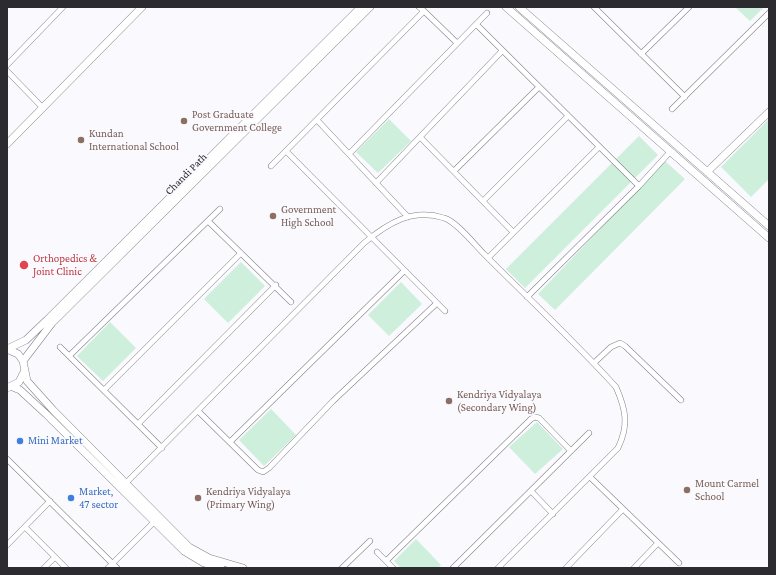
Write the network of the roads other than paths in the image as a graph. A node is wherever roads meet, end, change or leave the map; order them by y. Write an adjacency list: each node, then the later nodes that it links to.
1 (63, 7): 17 (street)
2 (142, 7): 21 (main road)
3 (361, 7): 54 (main road, Chandi Path)
4 (370, 7): 56 (main road, Chandi Path)
5 (419, 7): 10 (street)
6 (506, 7): 30 (main road)
7 (519, 7): 34 (main road)
8 (689, 7): 16 (street)
9 (598, 8): 16 (street)
10 (424, 11): 14 (street); 25 (street)
11 (487, 13): 13 (street)
12 (769, 13): 20 (street)
13 (476, 24): 14 (street); 15 (street)
14 (457, 43): 31 (street)
15 (502, 51): 19 (street); 26 (street)
16 (641, 54): 20 (street)
17 (7, 65)
18 (7, 71): 21 (street)
19 (539, 87): 24 (street); 33 (street)
20 (685, 97): 22 (street)
21 (43, 108): 27 (main road)
22 (672, 109)
23 (769, 112): 34 (main road)
24 (568, 116): 28 (street); 37 (street)
25 (317, 120): 29 (street); 31 (street)
26 (420, 137): 33 (street); 35 (street)
27 (7, 144)
28 (599, 148): 36 (street); 42 (street)
29 (286, 151): 32 (street); 43 (street)
30 (670, 152): 36 (street); 44 (main road)
31 (349, 154): 35 (street)
32 (271, 166)
33 (454, 171): 37 (street)
34 (707, 172): 41 (main road)
35 (376, 183): 39 (street)
36 (638, 186): 49 (street)
37 (484, 202): 42 (street)
38 (220, 209): 40 (street)
39 (408, 217): 43 (street); 46 (street)
40 (208, 221): 45 (street); 55 (street)
41 (769, 226)
42 (513, 232): 46 (street)
43 (371, 237): 47 (street); 62 (street)
44 (769, 238)
45 (241, 252): 48 (street); 60 (street)
46 (488, 258): 49 (street)
47 (404, 271): 51 (street); 65 (street)
48 (276, 285): 50 (street); 63 (street)
49 (527, 297): 57 (street)
50 (291, 302)
51 (437, 303): 52 (street); 65 (street)
52 (445, 311)
53 (60, 347): 55 (street)
54 (7, 349): 56 (main road)
55 (69, 356): 60 (street)
56 (23, 361): 58 (main road)
57 (594, 363): 61 (street); 69 (street)
58 (24, 372): 59 (main road); 70 (main road)
59 (10, 387): 70 (main road)
60 (104, 390): 63 (street)
61 (681, 400)
62 (198, 411): 65 (street); 66 (street)
63 (138, 424): 66 (street)
64 (589, 433): 67 (street)
65 (230, 442)
66 (162, 448): 70 (street)
67 (571, 451): 71 (street); 82 (street)
68 (7, 459): 72 (street)
69 (590, 477): 73 (street); 74 (street)
70 (124, 486): 75 (main road)
71 (530, 491): 74 (street); 93 (street)
72 (50, 501): 76 (street); 83 (street)
73 (623, 509): 78 (street); 95 (street)
74 (553, 514): 94 (street)
75 (157, 519): 83 (street); 89 (main road); 90 (main road)
76 (25, 527): 79 (street); 81 (street)
77 (370, 541): 91 (street)
78 (658, 543): 84 (street); 96 (street)
79 (7, 545)
80 (377, 552): 82 (street)
81 (55, 557): 85 (street); 86 (street)
82 (386, 561): 92 (street)
83 (113, 563): 87 (street); 88 (street)
84 (679, 563)
85 (44, 568)
86 (66, 568)
87 (108, 568)
88 (117, 568)
89 (221, 568)
90 (243, 568)
91 (342, 568)
92 (393, 568)
93 (453, 568)
94 (498, 568)
95 (566, 568)
96 (634, 568)

